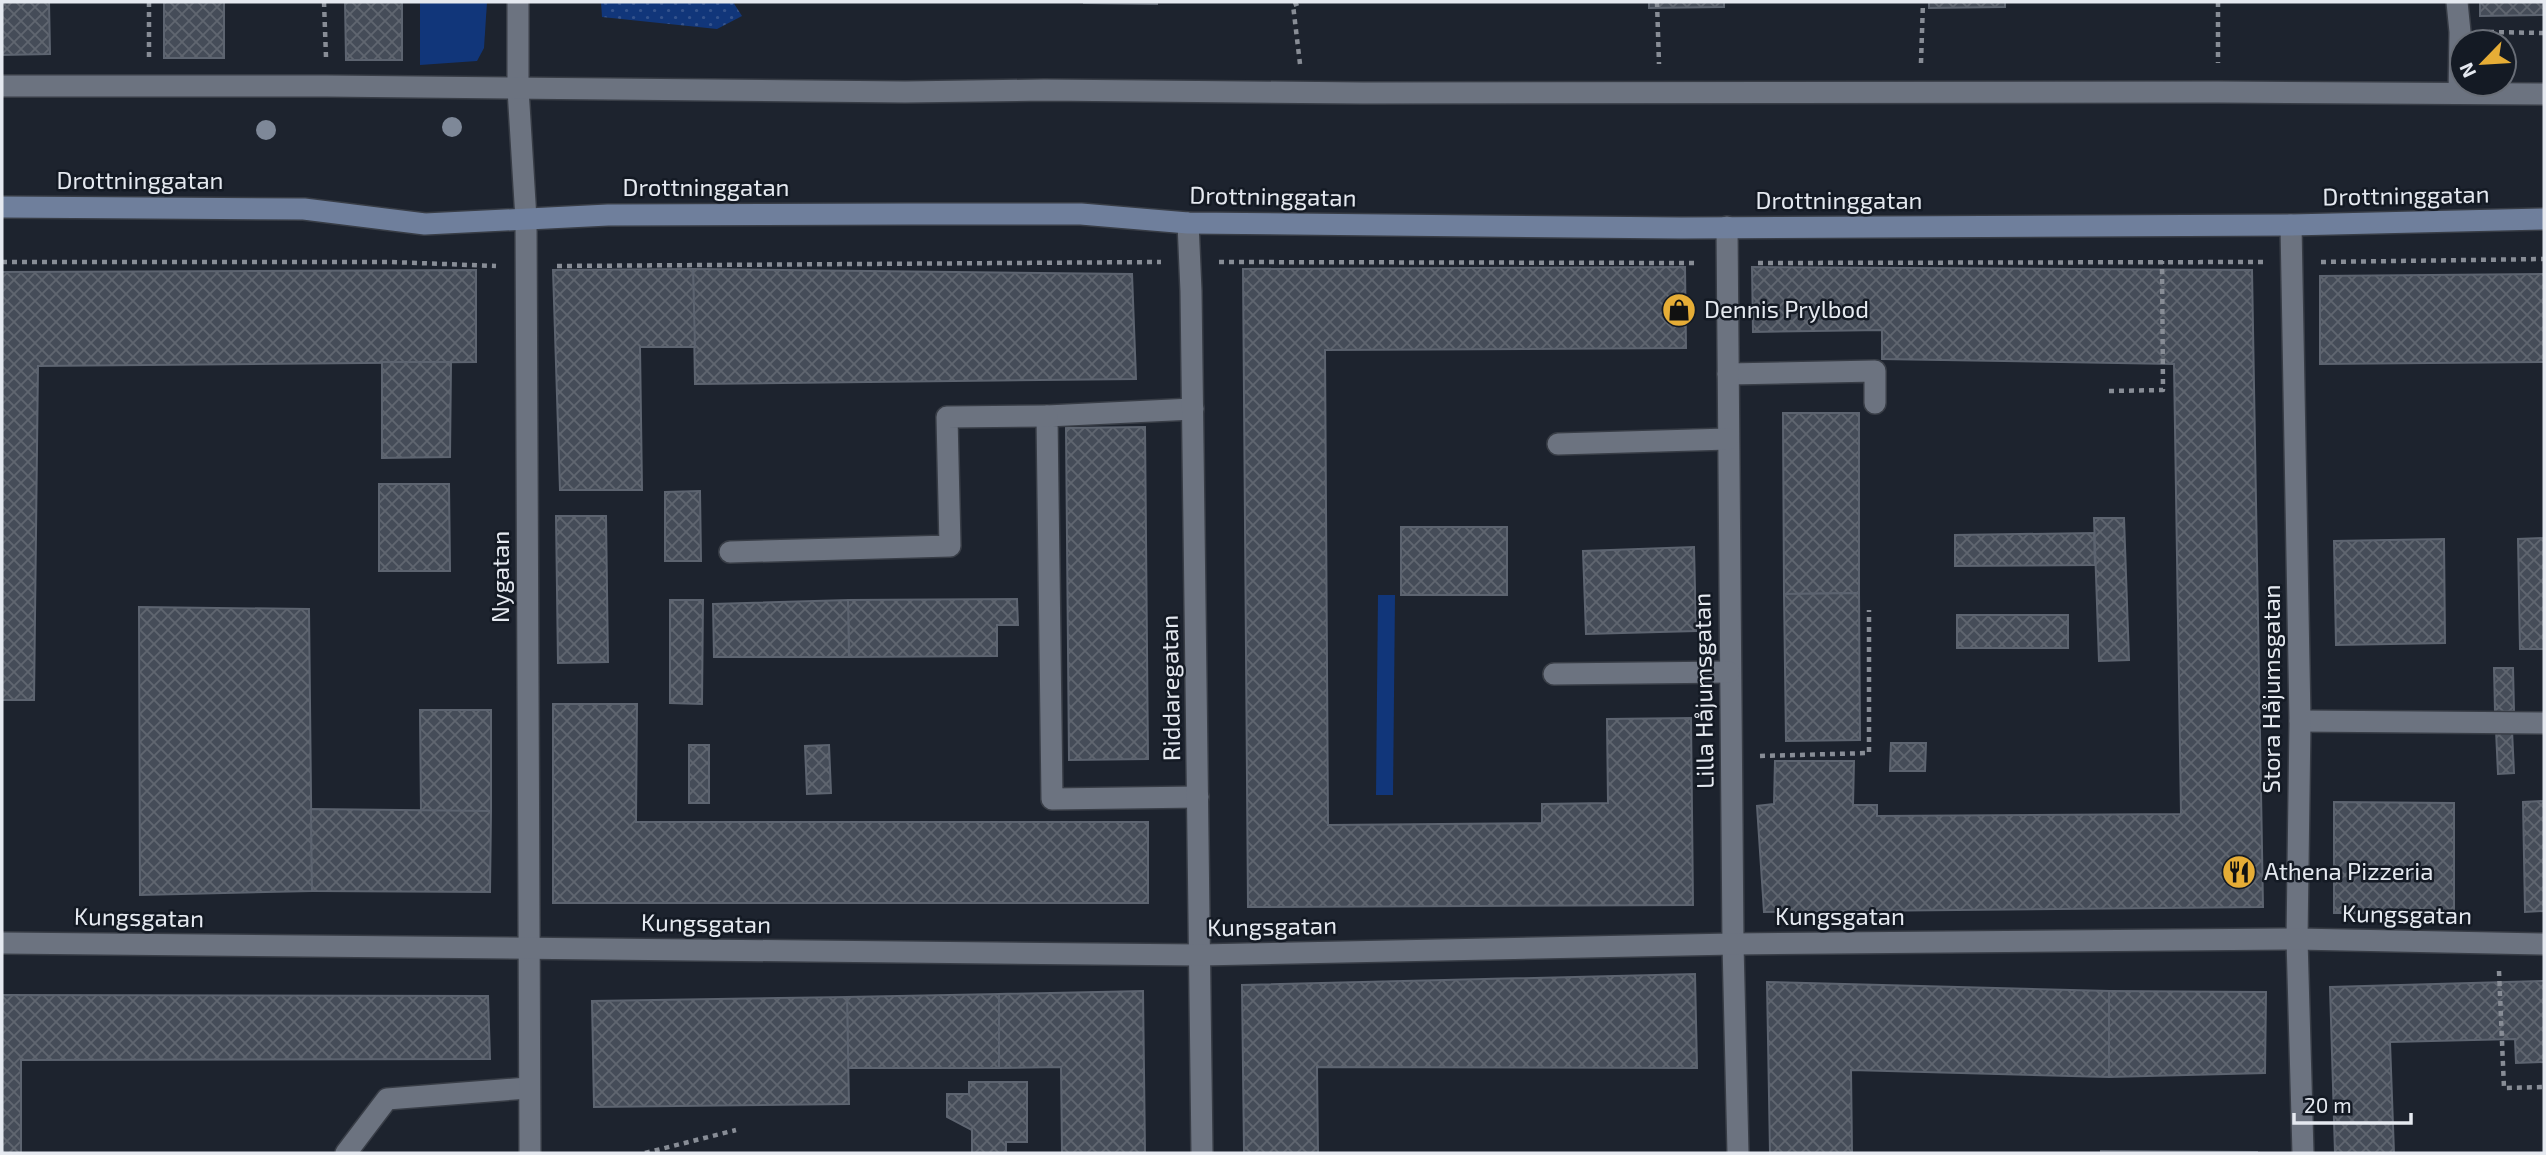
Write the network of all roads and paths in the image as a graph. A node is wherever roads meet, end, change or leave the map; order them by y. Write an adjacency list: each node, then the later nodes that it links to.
1 (149, 2): 14 (path)
2 (324, 2): 13 (path)
3 (519, 2): 15 (street, Nygatan)
4 (1301, 2): 16 (path)
5 (1657, 2): 17 (path)
6 (1923, 2): 18 (path)
7 (2218, 2): 19 (path)
8 (2457, 2): 9 (street)
9 (2460, 28)
10 (2518, 33): 11 (path)
11 (2544, 33)
12 (2, 86): 14 (street)
13 (327, 86): 14 (street); 15 (street)
14 (150, 87)
15 (518, 89): 16 (street); 24 (street, Nygatan)
16 (1303, 92): 17 (street)
17 (1660, 92): 18 (street)
18 (1921, 92): 19 (street)
19 (2218, 92): 20 (street)
20 (2448, 93)
21 (2518, 94): 22 (street)
22 (2544, 94)
23 (2, 206): 24 (street, Drottninggatan)
24 (526, 219): 26 (street, Drottninggatan); 35 (street, Nygatan)
25 (2544, 219): 28 (street, Drottninggatan)
26 (1188, 223): 29 (street, Drottninggatan); 31 (street, Riddaregatan)
27 (2162, 225): 28 (street, Drottninggatan); 29 (street, Drottninggatan); 37 (path)
28 (2291, 225): 33 (street, Stora Håjumsgatan)
29 (1727, 227): 34 (street, Lilla Håjumsgatan)
30 (2544, 259): 33 (path)
31 (1190, 261): 34 (path); 35 (path); 39 (street, Riddaregatan)
32 (2, 262): 35 (path)
33 (2293, 262): 34 (path); 47 (street, Stora Håjumsgatan)
34 (1728, 263): 36 (street, Lilla Håjumsgatan)
35 (526, 266): 56 (street, Nygatan)
36 (1728, 374): 38 (street); 41 (street, Lilla Håjumsgatan)
37 (2109, 391)
38 (1875, 403)
39 (1193, 410): 40 (street); 50 (street, Riddaregatan)
40 (1047, 416): 43 (street); 50 (street)
41 (1728, 439): 42 (street); 45 (street, Lilla Håjumsgatan)
42 (1558, 444)
43 (730, 552)
44 (1869, 610): 49 (path)
45 (1729, 672): 46 (street); 49 (street, Lilla Håjumsgatan)
46 (1554, 674)
47 (2300, 721): 48 (street); 51 (street, Stora Håjumsgatan)
48 (2544, 723)
49 (1731, 756): 54 (street, Lilla Håjumsgatan)
50 (1198, 797): 57 (street, Riddaregatan)
51 (2297, 939): 53 (street, Kungsgatan); 54 (street, Kungsgatan); 66 (street, Stora Håjumsgatan)
52 (2, 943): 56 (street, Kungsgatan)
53 (2498, 943): 55 (street, Kungsgatan); 58 (path)
54 (1732, 944): 57 (street, Kungsgatan); 65 (street, Lilla Håjumsgatan)
55 (2544, 944)
56 (528, 948): 57 (street, Kungsgatan); 59 (street, Nygatan)
57 (1200, 955): 64 (street, Riddaregatan)
58 (2544, 1087)
59 (528, 1088): 61 (street); 62 (street, Nygatan)
60 (736, 1130): 63 (path)
61 (346, 1153)
62 (530, 1153)
63 (645, 1153)
64 (1202, 1153)
65 (1738, 1153)
66 (2302, 1153)

